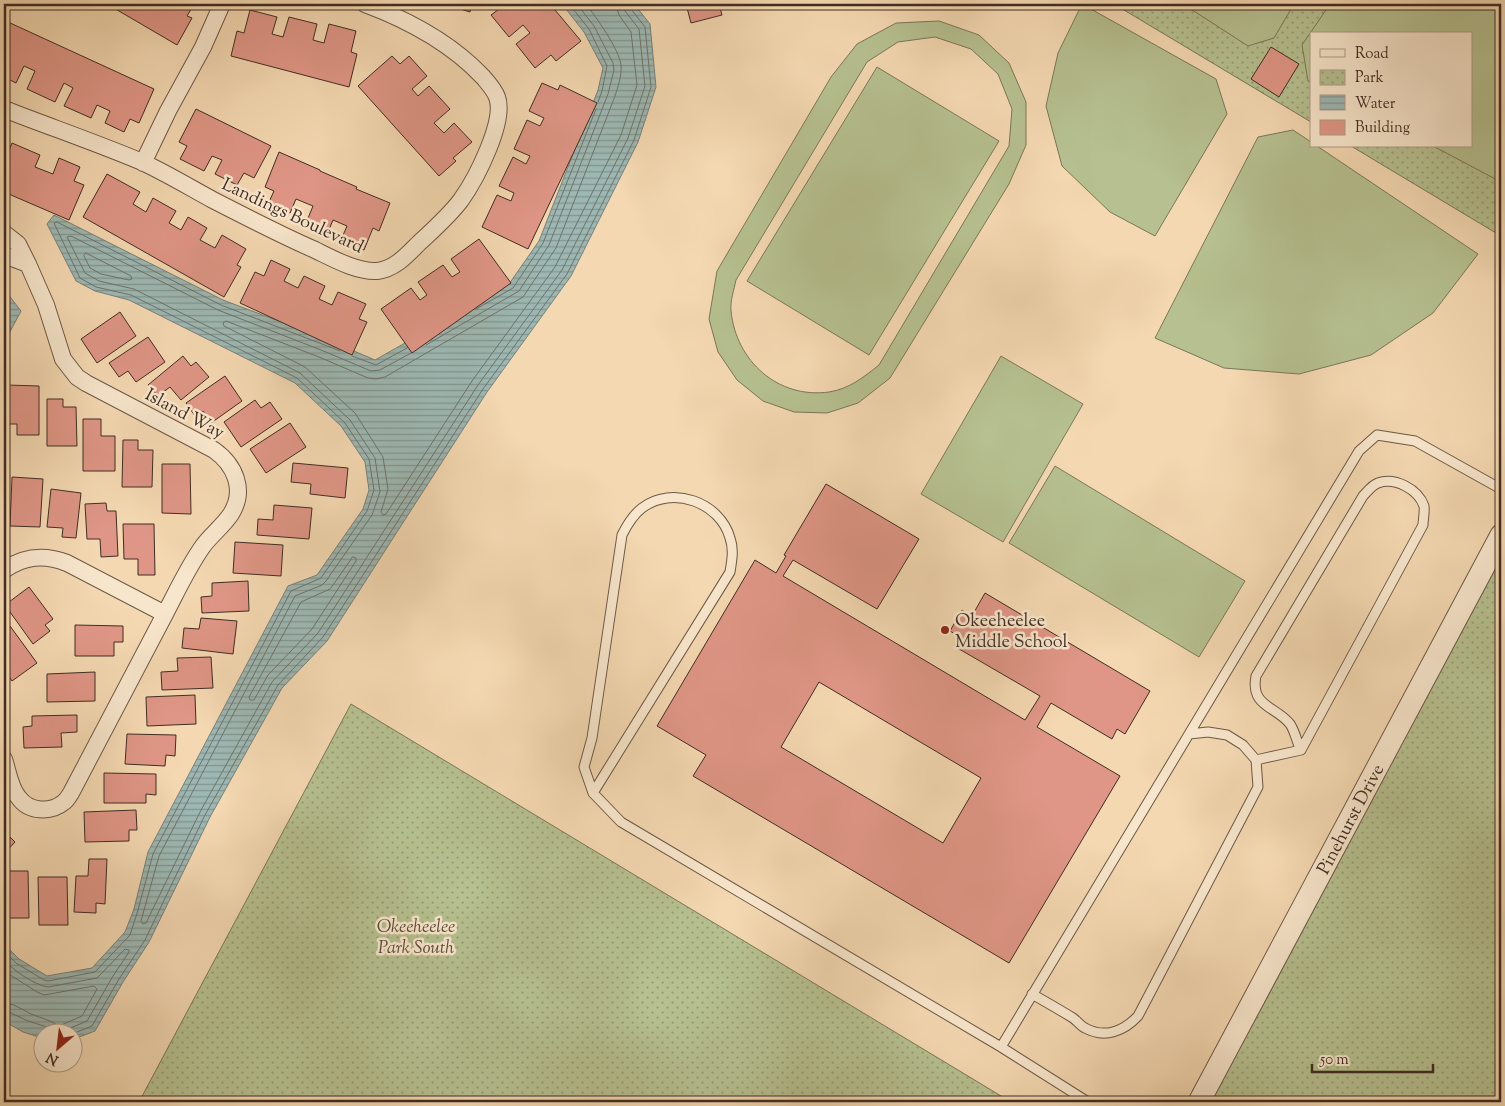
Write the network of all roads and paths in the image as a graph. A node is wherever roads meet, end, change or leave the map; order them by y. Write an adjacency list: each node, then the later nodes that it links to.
1 (222, 4): 4 (street)
2 (365, 4): 4 (street, Landings Boulevard)
3 (4, 109): 4 (street, Landings Boulevard)
4 (143, 163)
5 (4, 233): 7 (street, Island Way)
6 (4, 255): 7 (street)
7 (28, 264): 11 (street, Island Way)
8 (1501, 489): 12 (lane)
9 (1501, 535): 20 (street, Pinehurst Drive)
10 (4, 570): 11 (street)
11 (165, 614): 14 (street, Island Way)
12 (1189, 734): 15 (lane); 17 (lane)
13 (1300, 750): 13 (lane); 15 (lane)
14 (4, 758)
15 (1256, 760): 17 (lane)
16 (593, 793): 16 (lane); 18 (lane)
17 (1032, 994): 18 (lane)
18 (1001, 1047): 19 (lane)
19 (1088, 1102)
20 (1199, 1102)

